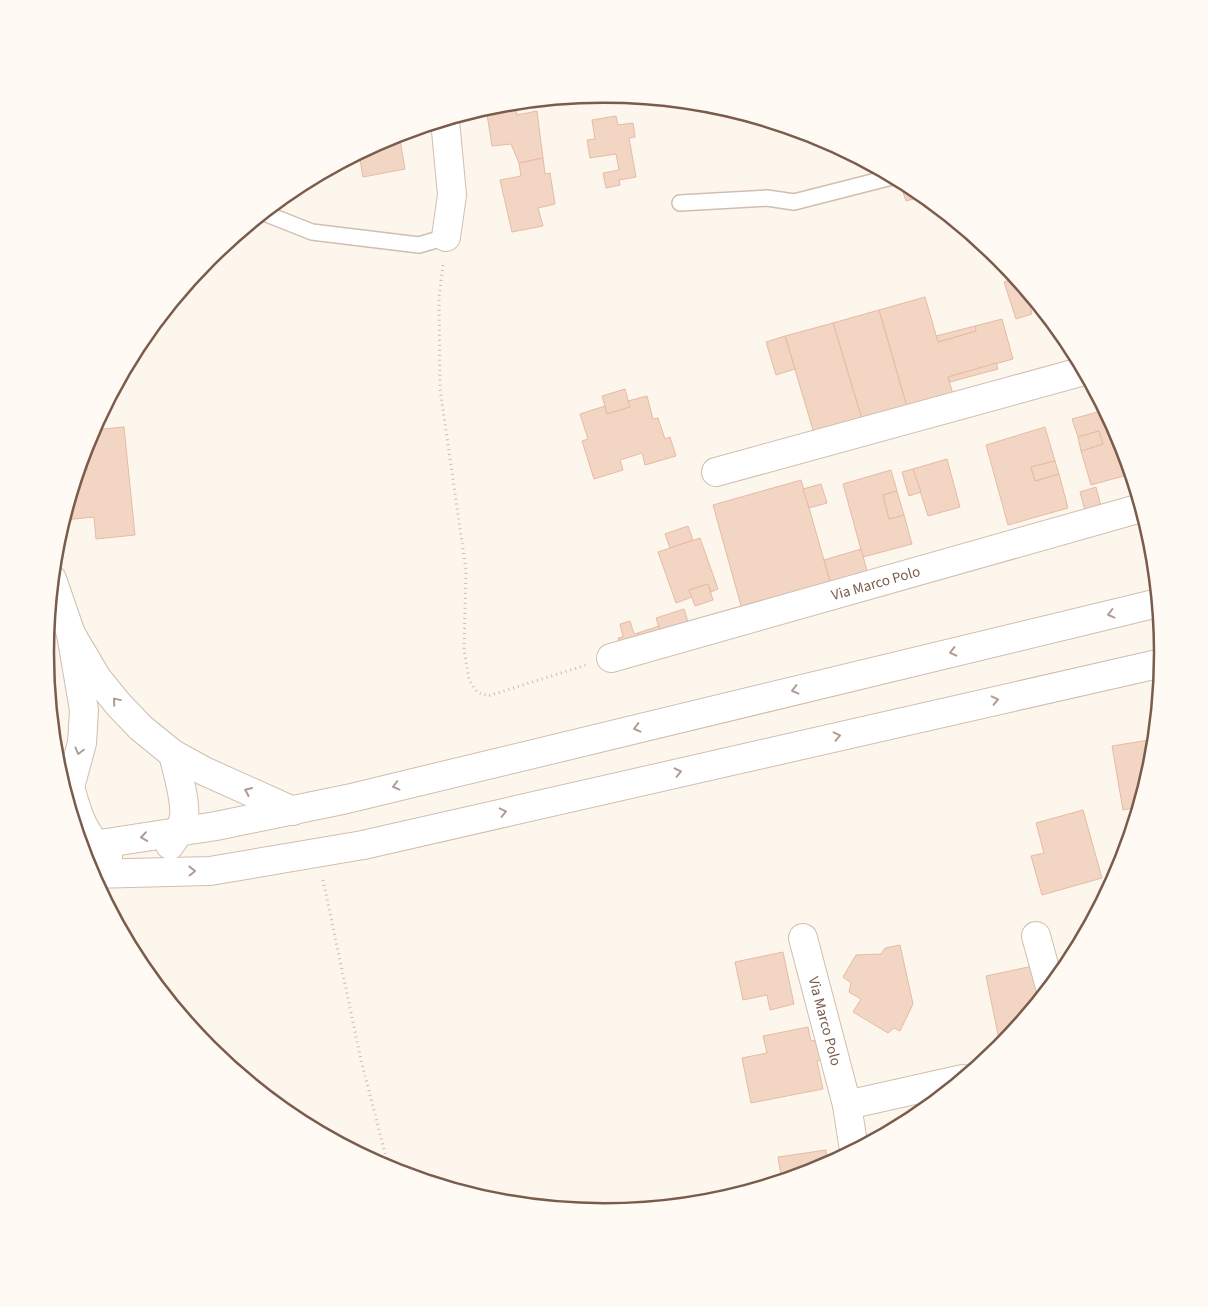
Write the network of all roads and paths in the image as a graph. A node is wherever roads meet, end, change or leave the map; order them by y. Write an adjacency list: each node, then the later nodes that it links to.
1 (446, 127): 5 (street)
2 (883, 179): 3 (lane)
3 (680, 203)
4 (271, 216): 5 (lane)
5 (446, 237): 12 (path)
6 (1078, 373): 7 (street)
7 (716, 472)
8 (1136, 510): 12 (street, Via Marco Polo)
9 (57, 594): 11 (street)
10 (1152, 604): 16 (street, one-way to 16)
11 (71, 634): 14 (street, one-way to 11); 15 (street, one-way to 15)
12 (610, 658)
13 (1154, 664): 20 (street, one-way to 13)
14 (173, 754): 16 (street, one-way to 14); 17 (street)
15 (69, 783)
16 (293, 810): 17 (street)
17 (178, 832): 18 (street, one-way to 18); 21 (street)
18 (89, 846)
19 (89, 847): 21 (street)
20 (317, 853): 21 (street, one-way to 20); 29 (path)
21 (142, 873): 22 (street)
22 (100, 874)
23 (1036, 936): 25 (street)
24 (803, 938): 27 (street, Via Marco Polo)
25 (1048, 979)
26 (948, 1082): 27 (street)
27 (847, 1106): 28 (street, Via Marco Polo)
28 (853, 1144)
29 (386, 1159)

